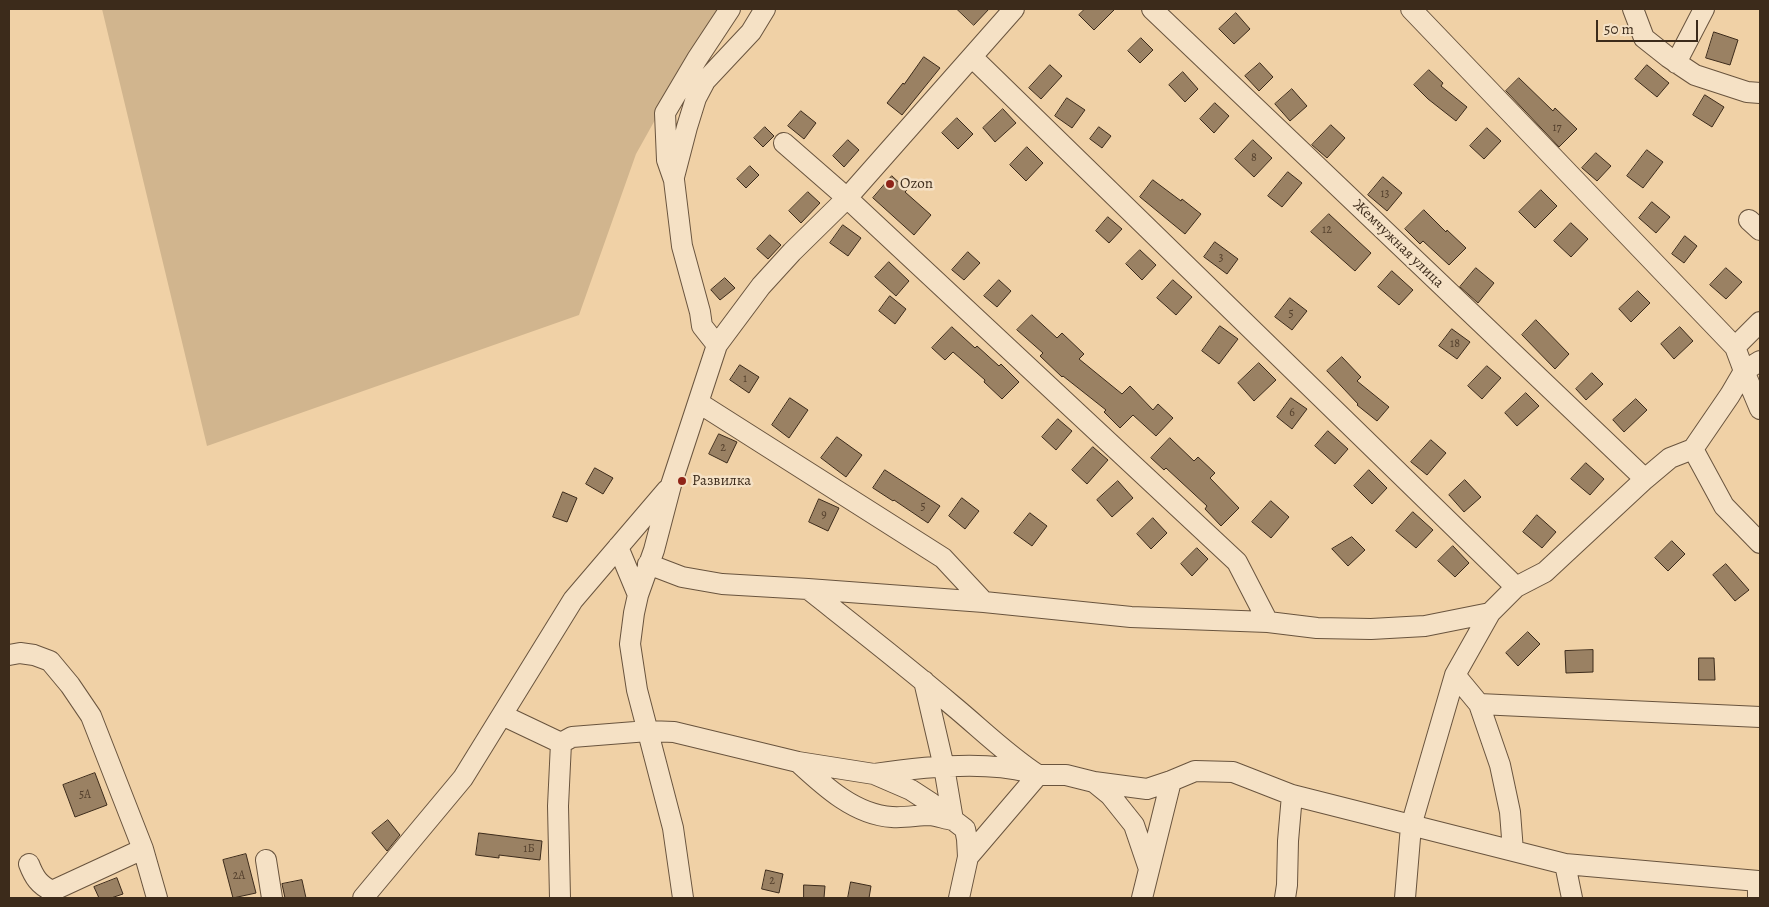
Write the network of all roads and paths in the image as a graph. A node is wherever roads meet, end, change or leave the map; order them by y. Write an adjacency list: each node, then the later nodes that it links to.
1 (730, 9): 8 (street)
2 (764, 9): 11 (street)
3 (1013, 9): 9 (street)
4 (1152, 9): 23 (street, Жемчужная улица)
5 (1411, 9): 18 (street)
6 (1633, 9): 10 (street)
7 (1704, 9): 10 (street)
8 (716, 31): 11 (street); 14 (street)
9 (972, 57): 15 (street); 28 (street)
10 (1676, 63): 12 (street)
11 (705, 82): 14 (street)
12 (1760, 93)
13 (784, 143): 15 (street)
14 (674, 180): 17 (street)
15 (847, 198): 17 (street); 33 (street)
16 (1760, 322): 18 (street)
17 (717, 345): 20 (street)
18 (1735, 346): 19 (street)
19 (1752, 366): 21 (street); 22 (street)
20 (699, 403): 24 (street); 31 (street)
21 (1760, 409)
22 (1692, 449): 23 (street); 25 (street)
23 (1645, 479): 28 (street)
24 (671, 485): 26 (street); 27 (street)
25 (1760, 542)
26 (618, 547): 30 (street); 38 (street)
27 (648, 564): 29 (street); 30 (street)
28 (1516, 586): 32 (street)
29 (808, 589): 31 (street); 36 (street)
30 (638, 595): 40 (street)
31 (984, 602): 33 (street)
32 (1490, 613): 33 (street); 35 (street)
33 (1268, 622)
34 (9, 655): 51 (street)
35 (1455, 675): 37 (street); 50 (street)
36 (924, 682): 43 (street); 45 (street)
37 (1479, 704): 39 (street); 52 (street)
38 (502, 715): 41 (street); 61 (street)
39 (1760, 717)
40 (648, 731): 41 (street); 42 (street); 63 (street)
41 (561, 743): 62 (street)
42 (798, 762): 44 (street); 49 (street)
43 (944, 767): 44 (street); 45 (street); 49 (street)
44 (874, 774): 49 (street)
45 (1038, 774): 47 (street); 53 (street)
46 (1171, 781): 47 (street); 48 (street); 57 (street)
47 (1094, 782): 57 (street)
48 (1292, 795): 50 (street); 66 (street)
49 (953, 820): 53 (street)
50 (1411, 826): 52 (street); 67 (street)
51 (143, 849): 55 (street); 59 (street)
52 (1513, 851): 56 (street)
53 (968, 857): 64 (street)
54 (266, 860): 60 (street)
55 (29, 864)
56 (1565, 864): 58 (street); 68 (street)
57 (1148, 869): 65 (street)
58 (1759, 887)
59 (157, 898)
60 (272, 898)
61 (363, 898)
62 (560, 898)
63 (683, 898)
64 (959, 898)
65 (1142, 898)
66 (1285, 898)
67 (1405, 898)
68 (1572, 898)

